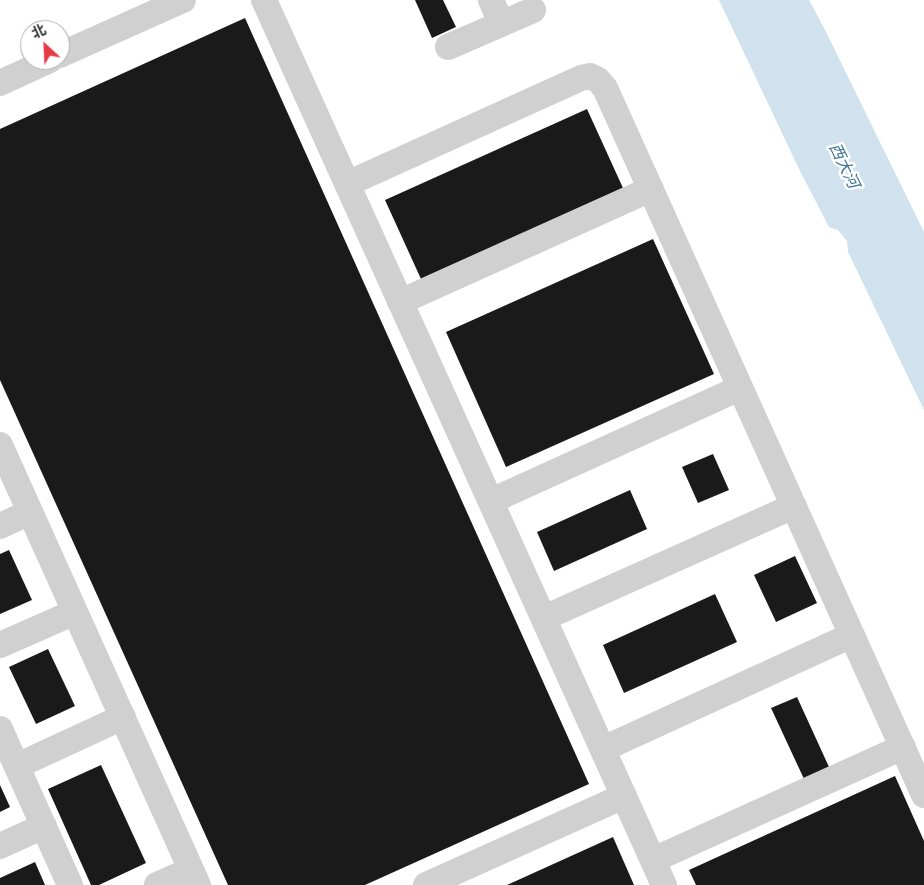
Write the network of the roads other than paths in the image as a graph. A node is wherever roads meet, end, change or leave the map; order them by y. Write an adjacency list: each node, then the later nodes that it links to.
1 (183, 0): 7 (lane)
2 (264, 0): 10 (lane)
3 (491, 0): 5 (lane)
4 (533, 10): 5 (lane)
5 (501, 23): 6 (lane)
6 (448, 46)
7 (70, 51)
8 (28, 70): 9 (lane)
9 (0, 83)
10 (347, 184): 11 (lane); 12 (lane)
11 (650, 189): 12 (lane); 13 (lane)
12 (400, 302): 15 (lane)
13 (740, 388): 15 (lane); 16 (lane)
14 (0, 445): 17 (lane)
15 (491, 501): 20 (lane)
16 (794, 506): 20 (lane); 21 (lane)
17 (30, 512): 18 (lane); 19 (lane)
18 (0, 526)
19 (75, 612): 22 (lane); 23 (lane)
20 (544, 618): 26 (lane)
21 (852, 635): 25 (lane); 26 (lane)
22 (0, 645)
23 (122, 717): 27 (lane); 33 (lane)
24 (0, 728): 27 (lane)
25 (903, 747): 28 (lane); 32 (lane)
26 (603, 749): 29 (lane)
27 (17, 766): 30 (lane)
28 (924, 794)
29 (624, 796): 32 (lane); 36 (lane)
30 (44, 826): 31 (lane); 34 (lane)
31 (0, 846)
32 (653, 860): 37 (lane)
33 (195, 877): 35 (lane)
34 (70, 885)
35 (157, 885)
36 (426, 885)
37 (664, 885)

